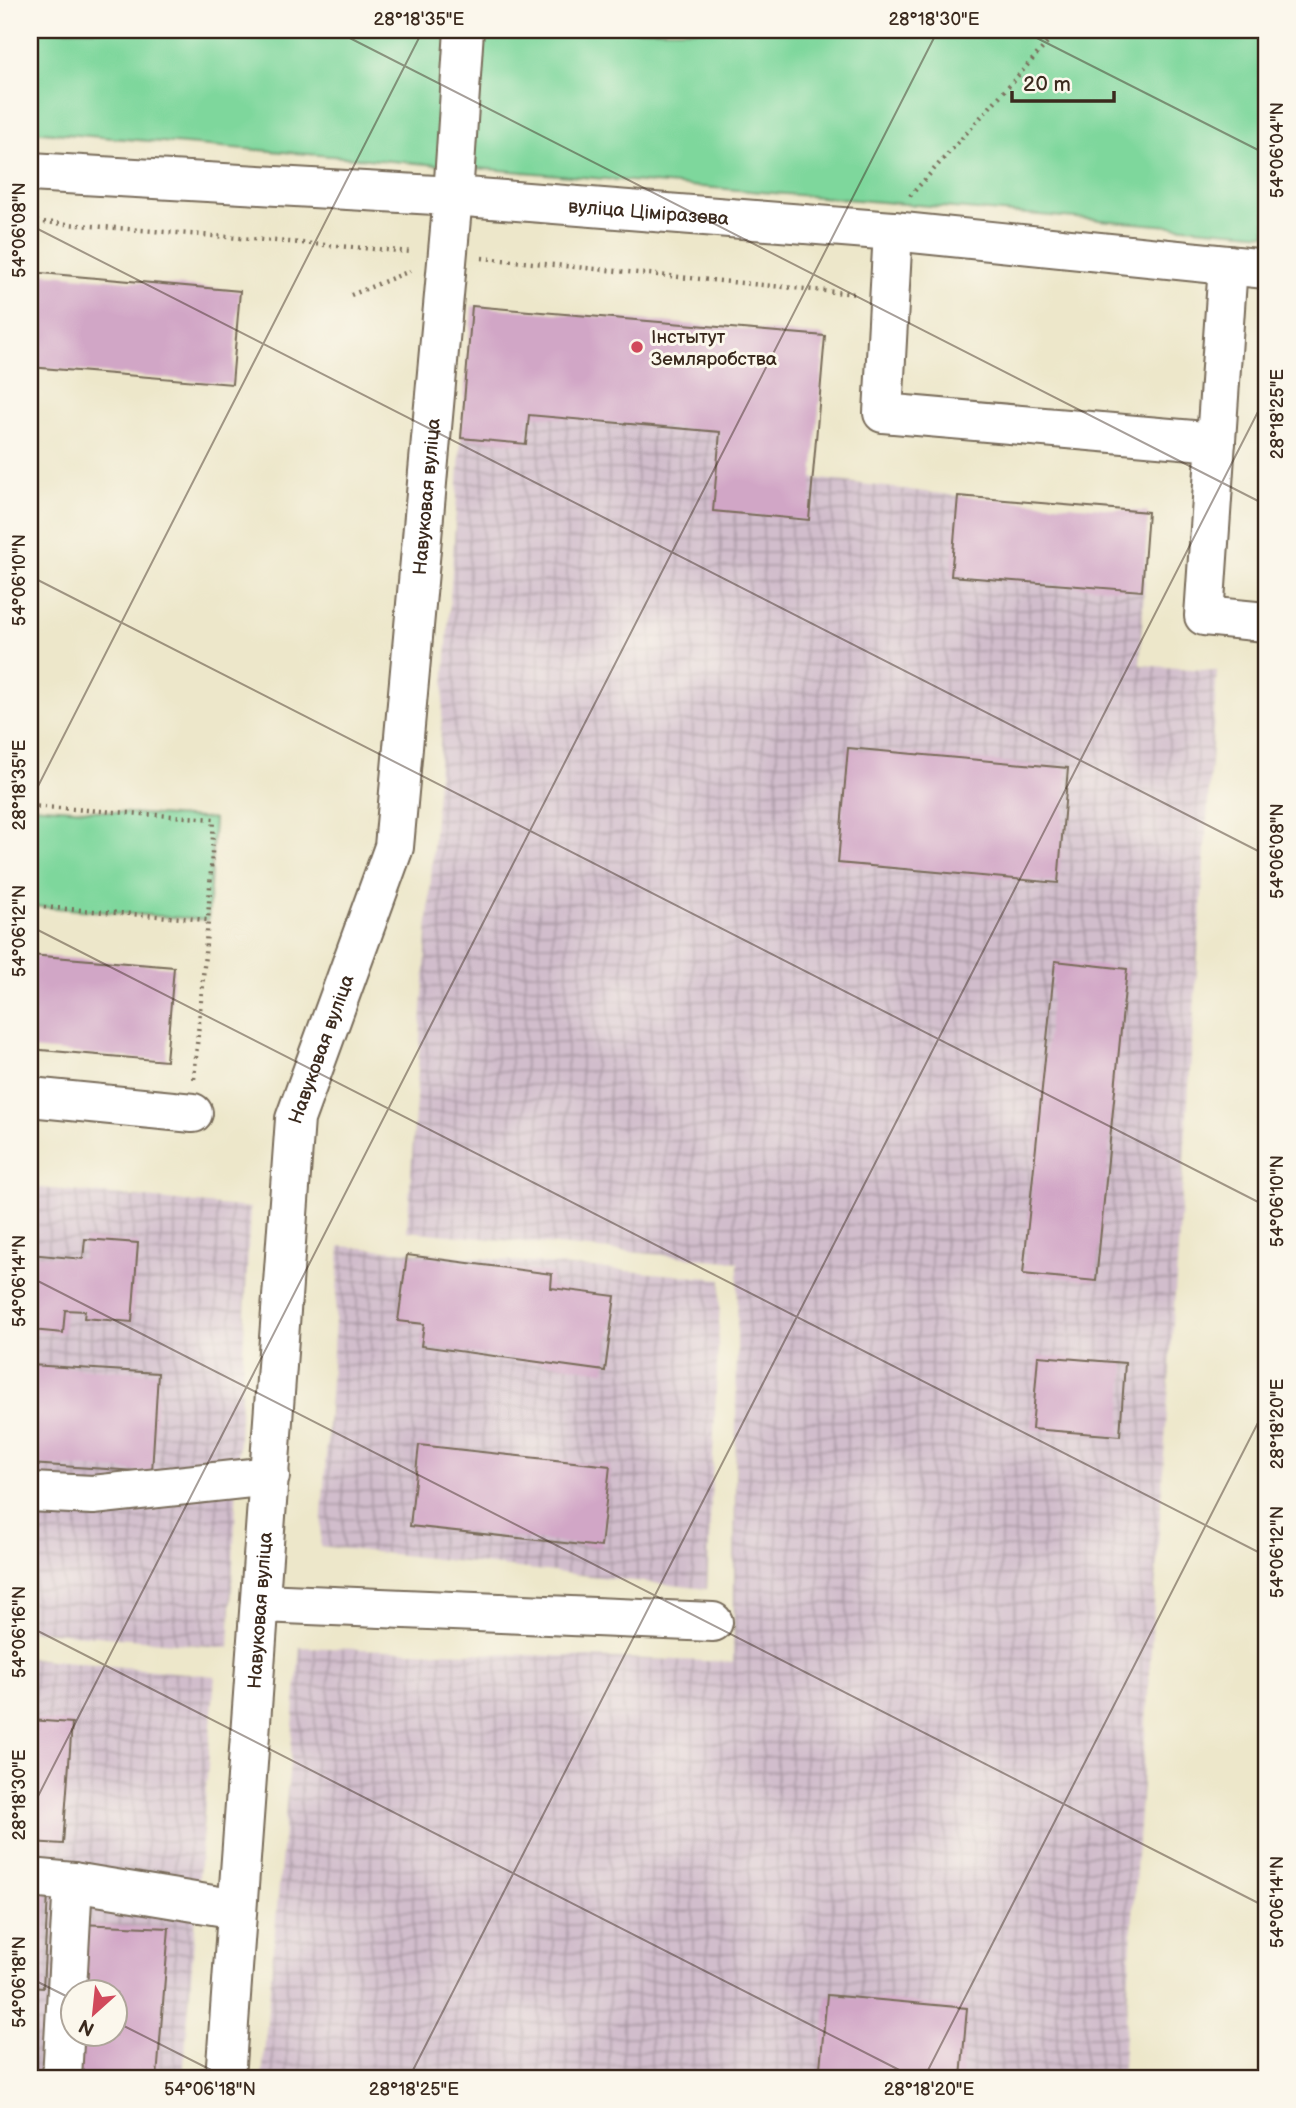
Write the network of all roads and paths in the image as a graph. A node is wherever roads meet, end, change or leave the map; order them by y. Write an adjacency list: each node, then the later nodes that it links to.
1 (464, 30): 4 (street, Навуковая вуліца)
2 (1059, 30): 6 (path)
3 (30, 172): 4 (street, вуліца Ціміразева)
4 (453, 196): 6 (street, вуліца Ціміразева); 7 (street, Навуковая вуліца)
5 (30, 222): 7 (path)
6 (886, 230): 8 (street, вуліца Ціміразева); 12 (street)
7 (448, 255): 10 (path); 11 (path); 19 (street, Навуковая вуліца)
8 (1228, 265): 9 (street, вуліца Ціміразева); 12 (street)
9 (1266, 269)
10 (858, 294)
11 (351, 295)
12 (1216, 442): 13 (street)
13 (1266, 622)
14 (30, 806): 16 (path)
15 (30, 906): 16 (path)
16 (208, 920): 18 (path)
17 (30, 1097): 18 (street)
18 (193, 1097)
19 (270, 1476): 20 (street); 21 (street, Навуковая вуліца)
20 (30, 1492)
21 (261, 1603): 22 (street); 25 (street, Навуковая вуліца)
22 (713, 1622)
23 (30, 1878): 24 (street)
24 (73, 1882): 25 (street); 26 (street)
25 (237, 1909): 27 (street, Навуковая вуліца)
26 (62, 2078)
27 (225, 2078)

